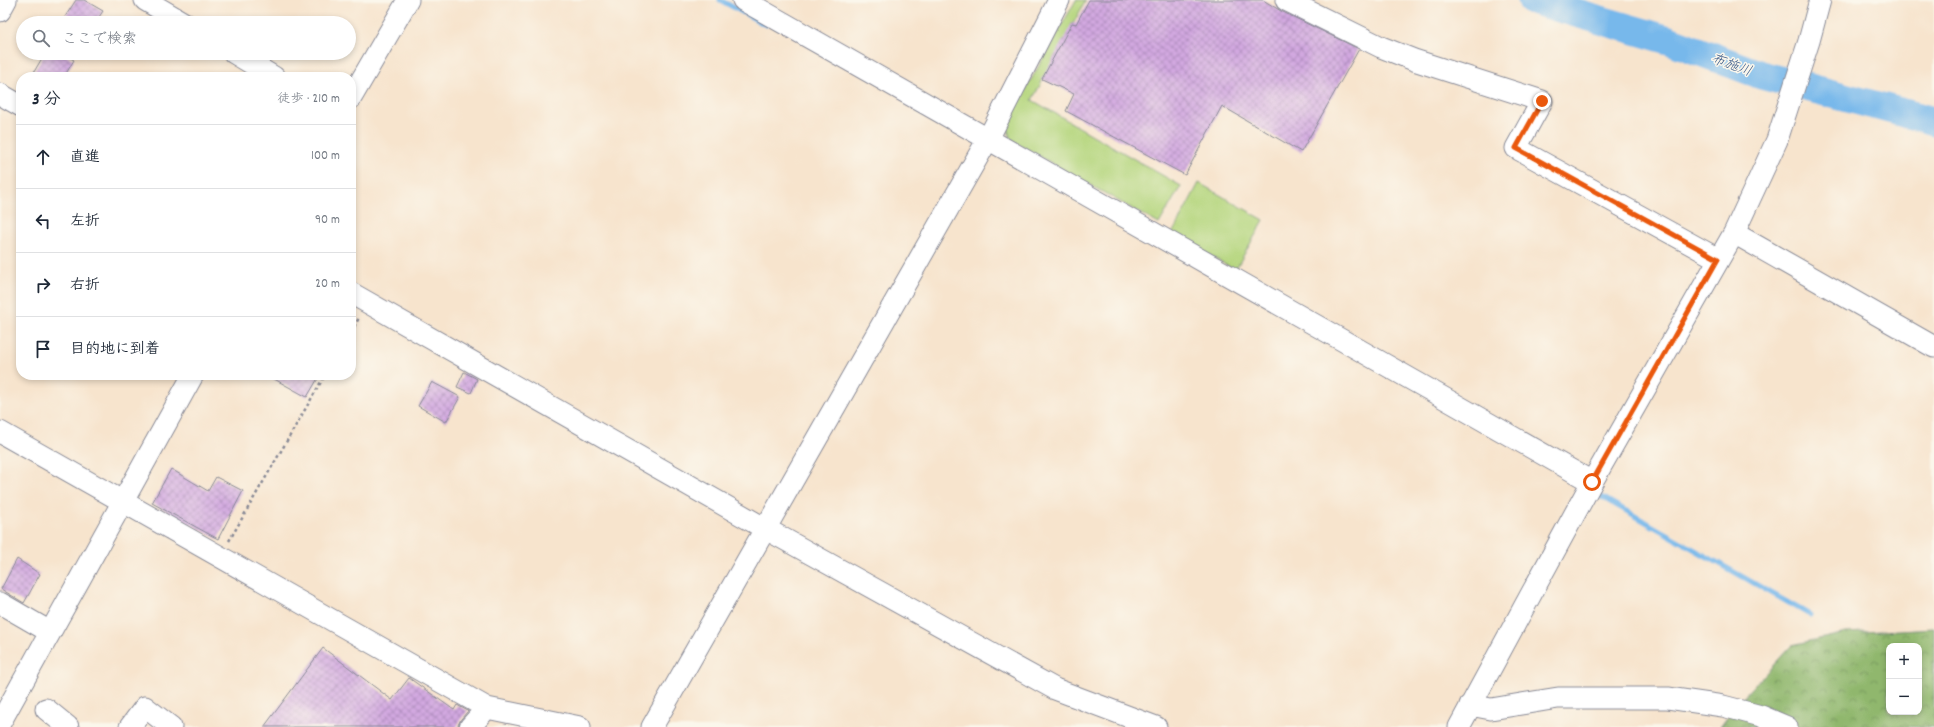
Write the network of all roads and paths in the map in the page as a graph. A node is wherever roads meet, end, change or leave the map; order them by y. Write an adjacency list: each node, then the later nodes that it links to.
1 (6, 0): 8 (street)
2 (145, 0): 9 (street)
3 (408, 0): 12 (street)
4 (743, 0): 15 (street)
5 (1060, 0): 15 (street)
6 (1286, 0): 17 (street)
7 (1820, 0): 16 (street)
8 (0, 11)
9 (172, 16)
10 (246, 60): 11 (street)
11 (266, 72)
12 (356, 89)
13 (0, 94): 14 (street)
14 (16, 103)
15 (988, 139): 23 (street); 25 (street)
16 (1734, 233): 17 (street); 19 (street)
17 (1718, 259): 23 (street)
18 (356, 296): 25 (street)
19 (1934, 347)
20 (190, 380): 24 (street)
21 (322, 380): 26 (path)
22 (0, 432): 24 (street)
23 (1592, 482): 29 (street)
24 (123, 502): 26 (street); 28 (street)
25 (766, 528): 38 (street); 39 (street)
26 (219, 557): 30 (street)
27 (0, 603): 28 (street)
28 (50, 632): 32 (street)
29 (1470, 705): 40 (street); 41 (street)
30 (487, 708): 36 (street); 37 (street)
31 (46, 709): 33 (street)
32 (0, 723)
33 (68, 727)
34 (130, 727): 35 (street)
35 (171, 727)
36 (470, 727)
37 (580, 727)
38 (652, 727)
39 (1156, 727)
40 (1458, 727)
41 (1787, 727)

